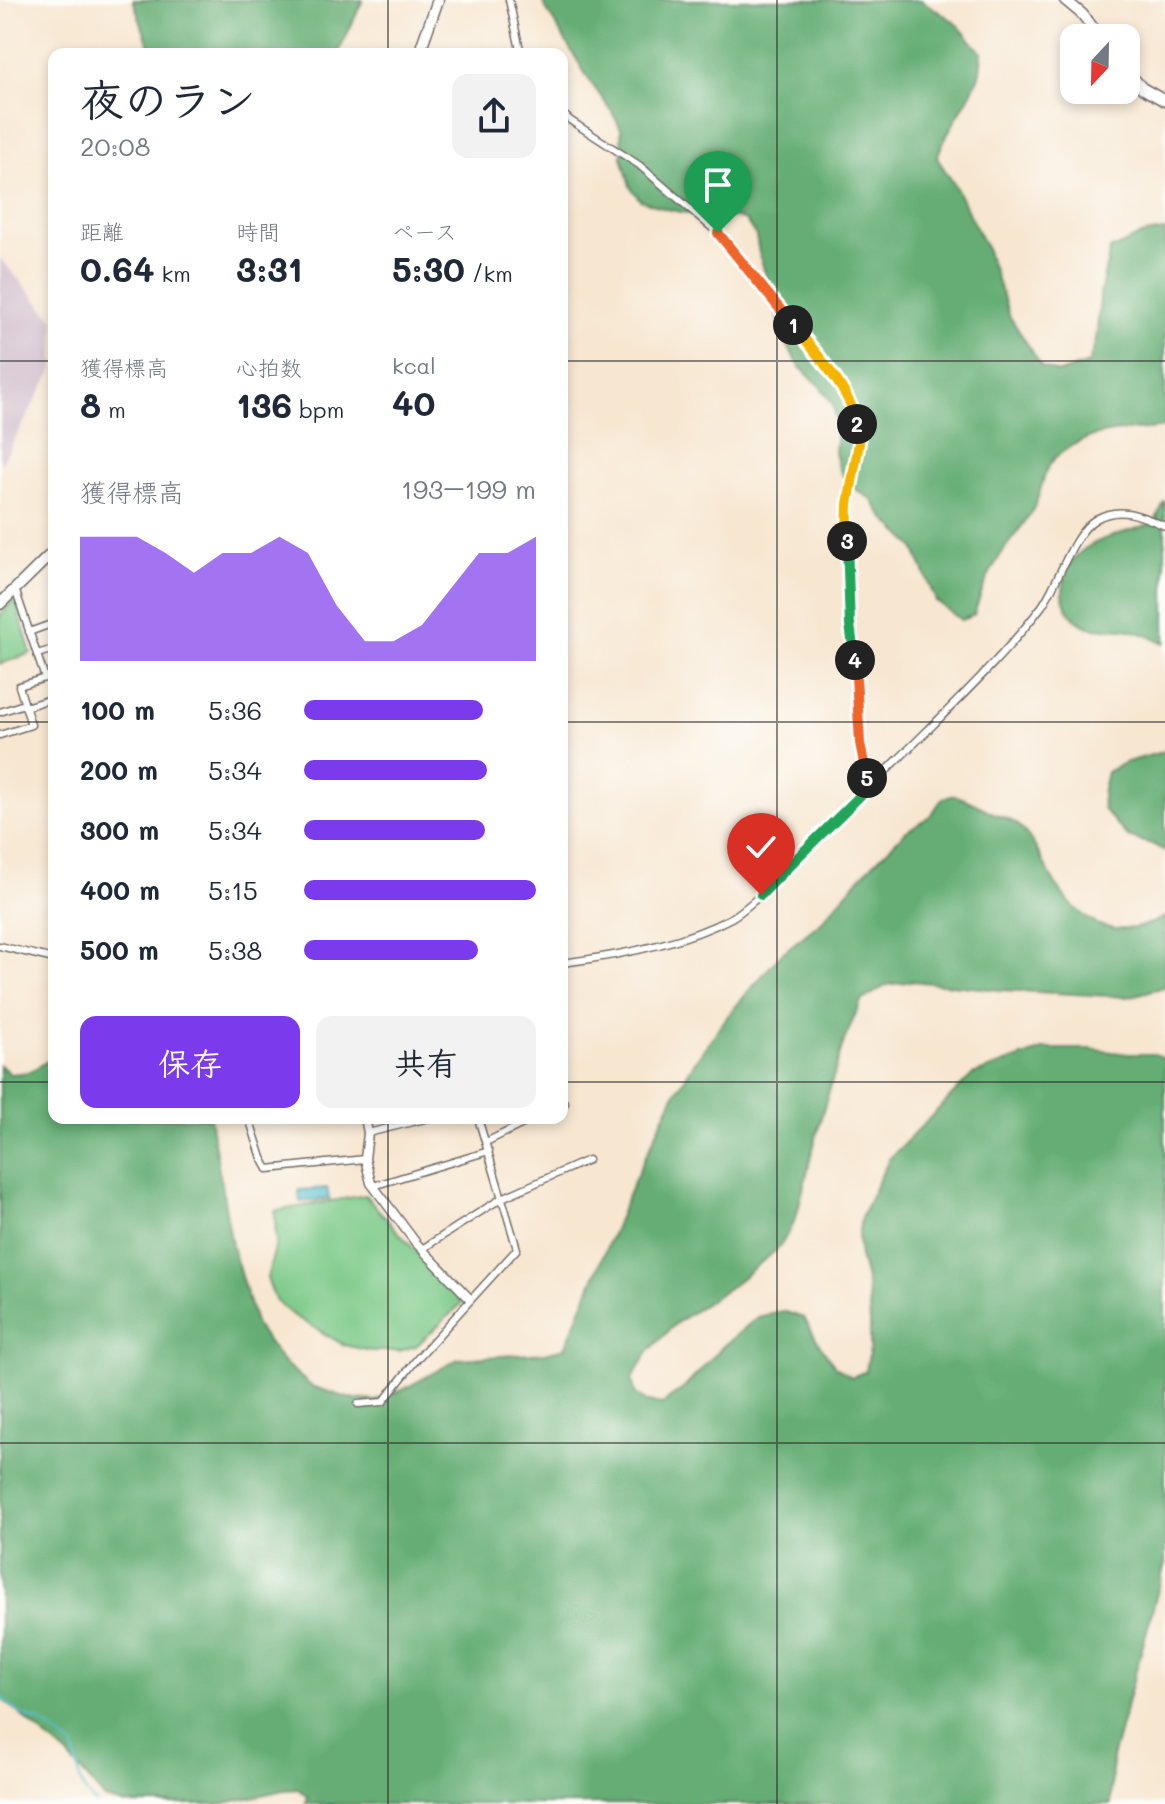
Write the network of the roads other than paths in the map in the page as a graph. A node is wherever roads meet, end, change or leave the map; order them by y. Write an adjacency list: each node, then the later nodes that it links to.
1 (438, 0): 5 (main road)
2 (509, 0): 6 (street)
3 (1065, 0): 4 (main road)
4 (1090, 24)
5 (422, 48)
6 (520, 48)
7 (1140, 86): 8 (main road)
8 (1165, 101)
9 (568, 117): 24 (street)
10 (1165, 526): 24 (street)
11 (48, 557): 12 (main road)
12 (15, 589): 13 (main road); 15 (street)
13 (0, 604)
14 (48, 625): 15 (street)
15 (29, 632): 17 (street)
16 (48, 651): 17 (street)
17 (37, 654): 19 (street)
18 (48, 677): 19 (street)
19 (45, 678): 21 (street)
20 (48, 700): 21 (street)
21 (25, 706): 22 (street); 23 (street)
22 (0, 712)
23 (0, 735)
24 (871, 785): 27 (street)
25 (0, 946): 26 (street)
26 (48, 958)
27 (568, 962)
28 (251, 1124): 36 (street)
29 (366, 1124): 33 (street)
30 (405, 1124): 33 (street)
31 (480, 1124): 34 (street)
32 (523, 1124): 34 (street)
33 (368, 1133): 36 (street)
34 (486, 1142): 35 (street)
35 (489, 1151): 38 (street); 39 (street)
36 (365, 1159): 38 (street)
37 (588, 1160): 39 (street)
38 (373, 1186): 40 (street)
39 (502, 1198): 40 (street); 41 (street)
40 (422, 1249): 41 (street)
41 (470, 1299): 42 (street)
42 (358, 1404)

